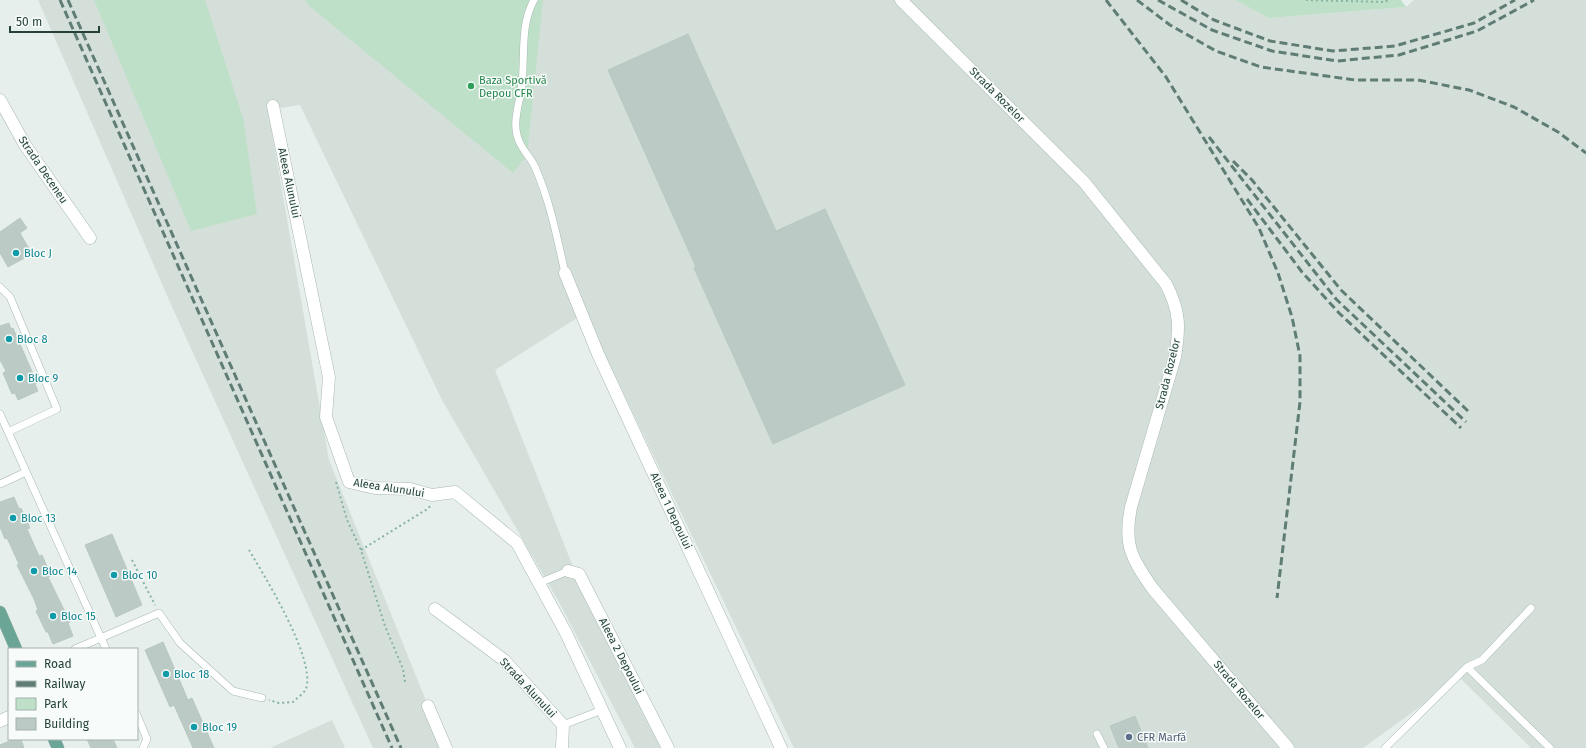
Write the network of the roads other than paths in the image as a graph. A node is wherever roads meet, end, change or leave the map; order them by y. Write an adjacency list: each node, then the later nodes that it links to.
1 (534, 0): 6 (lane)
2 (901, 0): 35 (street, Strada Rozelor)
3 (0, 100): 5 (street, Strada Deceneu)
4 (273, 106): 13 (street, Aleea Alunului)
5 (90, 238)
6 (566, 273): 33 (street, Aleea 1 Depoului)
7 (0, 287): 9 (lane)
8 (0, 414): 9 (lane)
9 (8, 432): 10 (lane)
10 (26, 472): 11 (lane); 17 (lane)
11 (0, 484)
12 (568, 571): 13 (lane); 32 (street, Aleea 2 Depoului)
13 (539, 583): 24 (street, Aleea Alunului)
14 (1531, 608): 21 (lane)
15 (435, 609): 26 (street, Strada Alunului)
16 (0, 612): 18 (main road)
17 (101, 638): 19 (lane); 20 (lane); 22 (lane)
18 (16, 648)
19 (77, 648)
20 (106, 648)
21 (1467, 667): 36 (lane); 37 (lane)
22 (262, 698)
23 (428, 706): 29 (street)
24 (602, 710): 26 (lane); 31 (street, Aleea Alunului)
25 (138, 717): 28 (lane)
26 (563, 725): 30 (street, Strada Alunului)
27 (1097, 734): 34 (lane)
28 (143, 748)
29 (446, 748)
30 (562, 748)
31 (620, 748)
32 (668, 748)
33 (781, 748)
34 (1104, 748)
35 (1288, 748)
36 (1385, 748)
37 (1550, 748)

